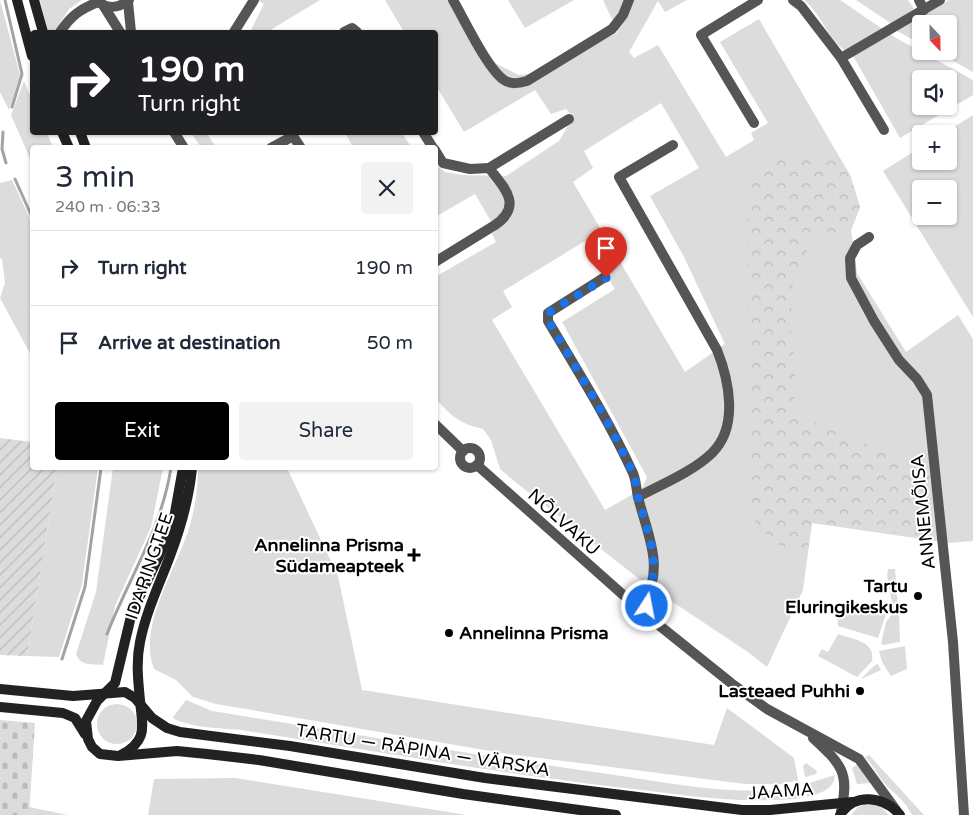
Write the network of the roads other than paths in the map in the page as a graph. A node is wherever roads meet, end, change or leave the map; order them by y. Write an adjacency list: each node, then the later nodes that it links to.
1 (16, 0): 18 (main road)
2 (34, 0): 13 (main road)
3 (254, 0): 17 (street)
4 (453, 0): 5 (street)
5 (629, 0)
6 (758, 0): 21 (street)
7 (793, 0): 19 (street)
8 (919, 0): 12 (street)
9 (940, 0): 12 (street)
10 (128, 1): 11 (street); 16 (street)
11 (99, 2): 14 (street); 15 (street)
12 (924, 10): 19 (street)
13 (42, 30)
14 (61, 30)
15 (119, 30)
16 (131, 30)
17 (235, 30)
18 (30, 49)
19 (840, 58): 22 (street)
20 (569, 119): 27 (street)
21 (754, 123)
22 (884, 130)
23 (276, 145): 24 (street)
24 (299, 145)
25 (672, 145): 34 (street)
26 (438, 155): 27 (street)
27 (489, 168): 29 (street)
28 (869, 237): 50 (street, ANNEMÕISA)
29 (438, 260)
30 (606, 278): 34 (street)
31 (438, 427): 36 (street, NÕLVAKU)
32 (183, 470): 39 (main road, IDARINGTEE)
33 (192, 470): 40 (main road, IDARINGTEE)
34 (638, 497): 35 (street)
35 (644, 599): 36 (street); 37 (street)
36 (630, 601): 37 (street, NÕLVAKU)
37 (644, 614): 42 (street, NÕLVAKU)
38 (0, 689): 39 (main road)
39 (107, 693): 40 (main road); 43 (main road)
40 (140, 705): 44 (main road); 46 (main road, TARTU — RÄPINA — VÄRSKA)
41 (0, 707): 43 (main road)
42 (807, 732): 45 (street, NÕLVAKU); 47 (street, NÕLVAKU)
43 (88, 739): 44 (main road)
44 (118, 756): 48 (main road, TARTU — RÄPINA — VÄRSKA)
45 (848, 802): 46 (main road, JAAMA); 47 (main road, JAAMA); 49 (main road)
46 (711, 807)
47 (898, 812)
48 (616, 815)
49 (840, 815)
50 (964, 815)

